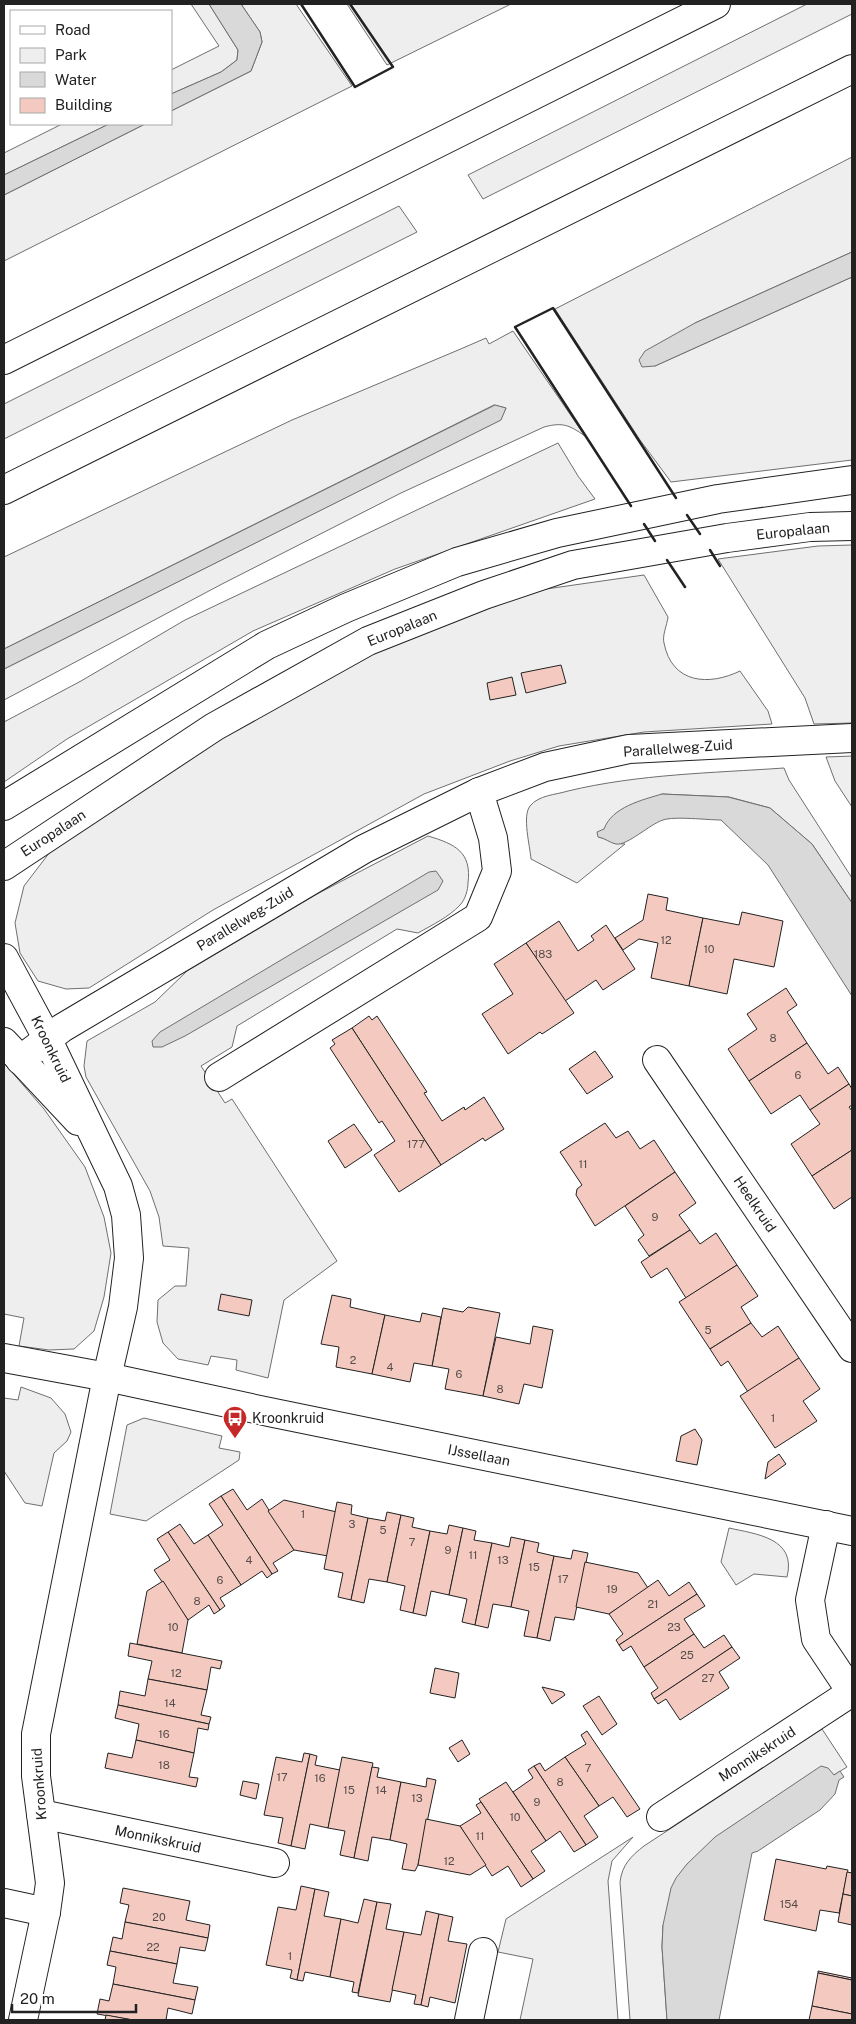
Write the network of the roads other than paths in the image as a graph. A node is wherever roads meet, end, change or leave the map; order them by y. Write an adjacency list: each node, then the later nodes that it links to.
1 (716, 4): 3 (main road)
2 (852, 69): 5 (main road)
3 (4, 360)
4 (852, 480): 9 (main road)
5 (4, 490)
6 (852, 526): 10 (main road, Europalaan)
7 (852, 738): 8 (main road, Parallelweg-Zuid)
8 (479, 792): 12 (main road, Parallelweg-Zuid); 15 (main road)
9 (4, 806)
10 (4, 866)
11 (4, 958): 12 (main road, Kroonkruid)
12 (47, 1038): 13 (main road, Parallelweg-Zuid); 16 (main road, Kroonkruid)
13 (12, 1051): 16 (main road, Kroonkruid)
14 (657, 1060): 17 (main road, Heelkruid)
15 (219, 1077)
16 (96, 1141): 19 (main road, Kroonkruid)
17 (852, 1348)
18 (4, 1358): 19 (main road)
19 (107, 1377): 20 (main road, IJssellaan); 23 (main road, Kroonkruid)
20 (826, 1525): 21 (main road, IJssellaan); 22 (main road)
21 (852, 1531)
22 (852, 1692): 24 (main road, Monnikskruid)
23 (41, 1814): 25 (main road, Monnikskruid); 27 (main road, Kroonkruid)
24 (661, 1817)
25 (275, 1863)
26 (4, 1903): 27 (main road)
27 (46, 1912): 29 (main road, Kroonkruid)
28 (483, 1952): 30 (main road)
29 (23, 2020)
30 (469, 2020)

